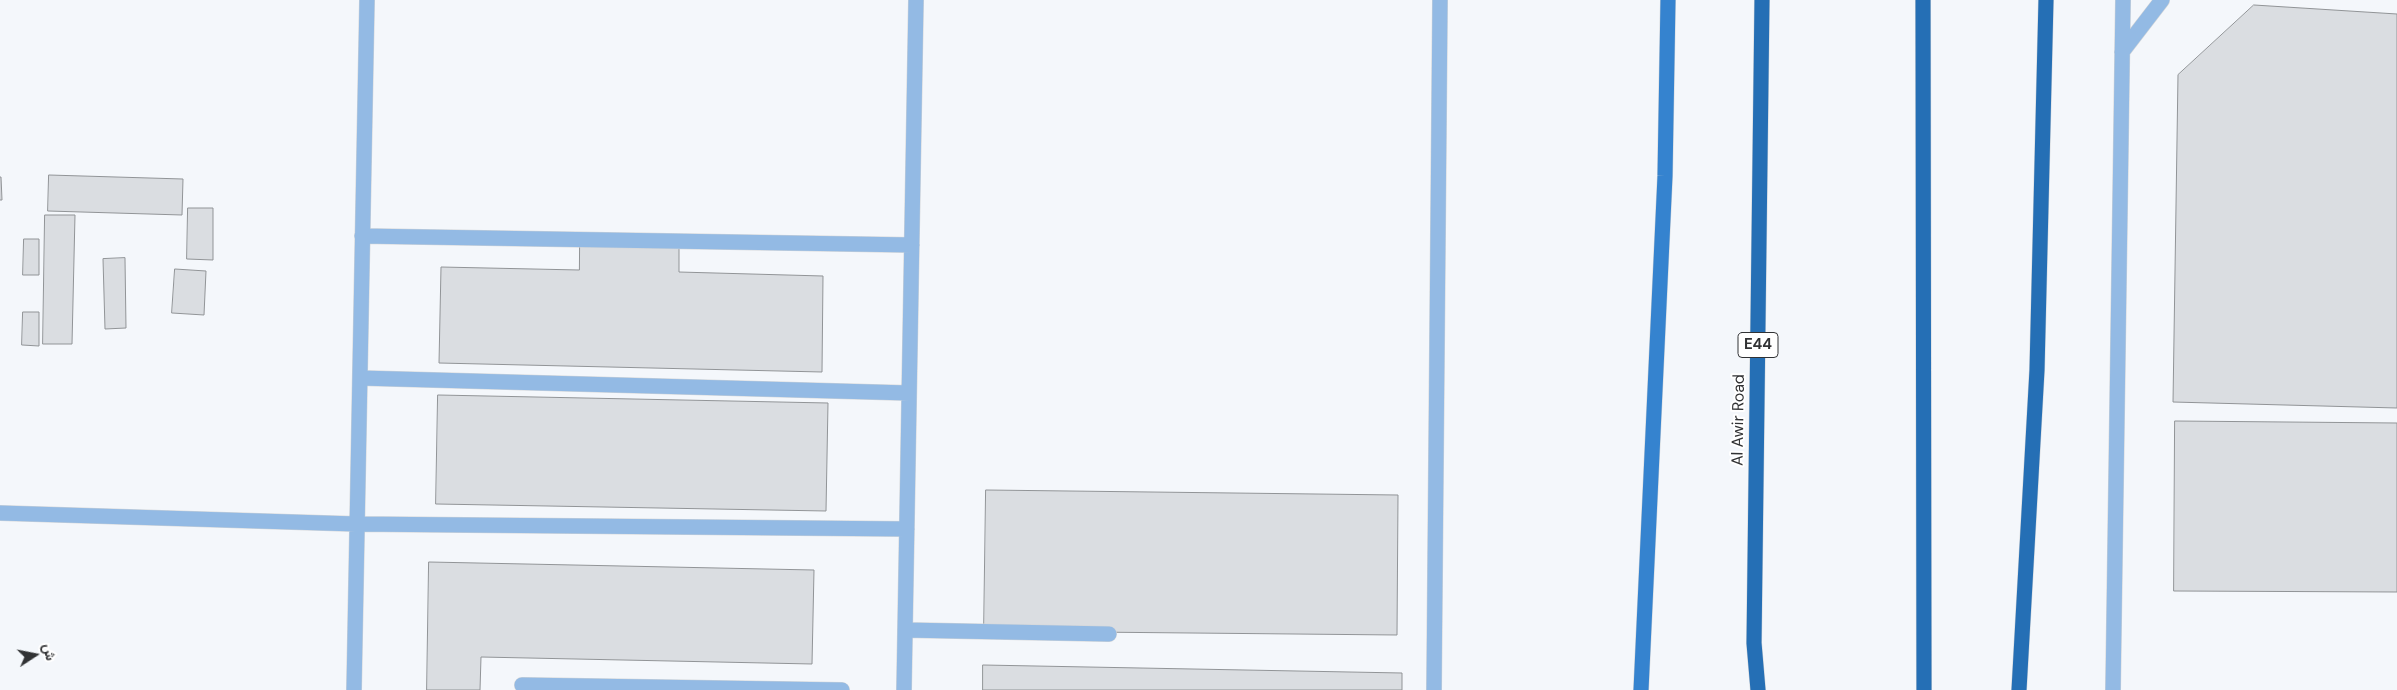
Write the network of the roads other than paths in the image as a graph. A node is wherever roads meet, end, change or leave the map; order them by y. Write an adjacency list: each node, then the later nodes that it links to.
1 (367, 0): 11 (street)
2 (916, 0): 12 (street)
3 (1440, 0): 25 (street)
4 (1668, 0): 26 (main road)
5 (1762, 0): 20 (highway, Al Awir Road / E44)
6 (1923, 0): 29 (highway)
7 (2046, 0): 30 (highway)
8 (2123, 0): 10 (street)
9 (2162, 0): 10 (street)
10 (2122, 52): 31 (street)
11 (362, 236): 12 (street); 13 (street)
12 (912, 245): 14 (street)
13 (360, 378): 14 (street); 16 (street)
14 (909, 393): 17 (street)
15 (0, 513): 16 (street)
16 (356, 524): 17 (street); 22 (street)
17 (907, 529): 18 (street)
18 (905, 630): 19 (street); 24 (street)
19 (1109, 634)
20 (1754, 643): 27 (highway); 28 (highway, Al Awir Road / E44)
21 (522, 685): 23 (street)
22 (354, 690)
23 (842, 690)
24 (904, 690)
25 (1434, 690)
26 (1641, 690)
27 (1749, 690)
28 (1758, 690)
29 (1924, 690)
30 (2018, 690)
31 (2113, 690)

